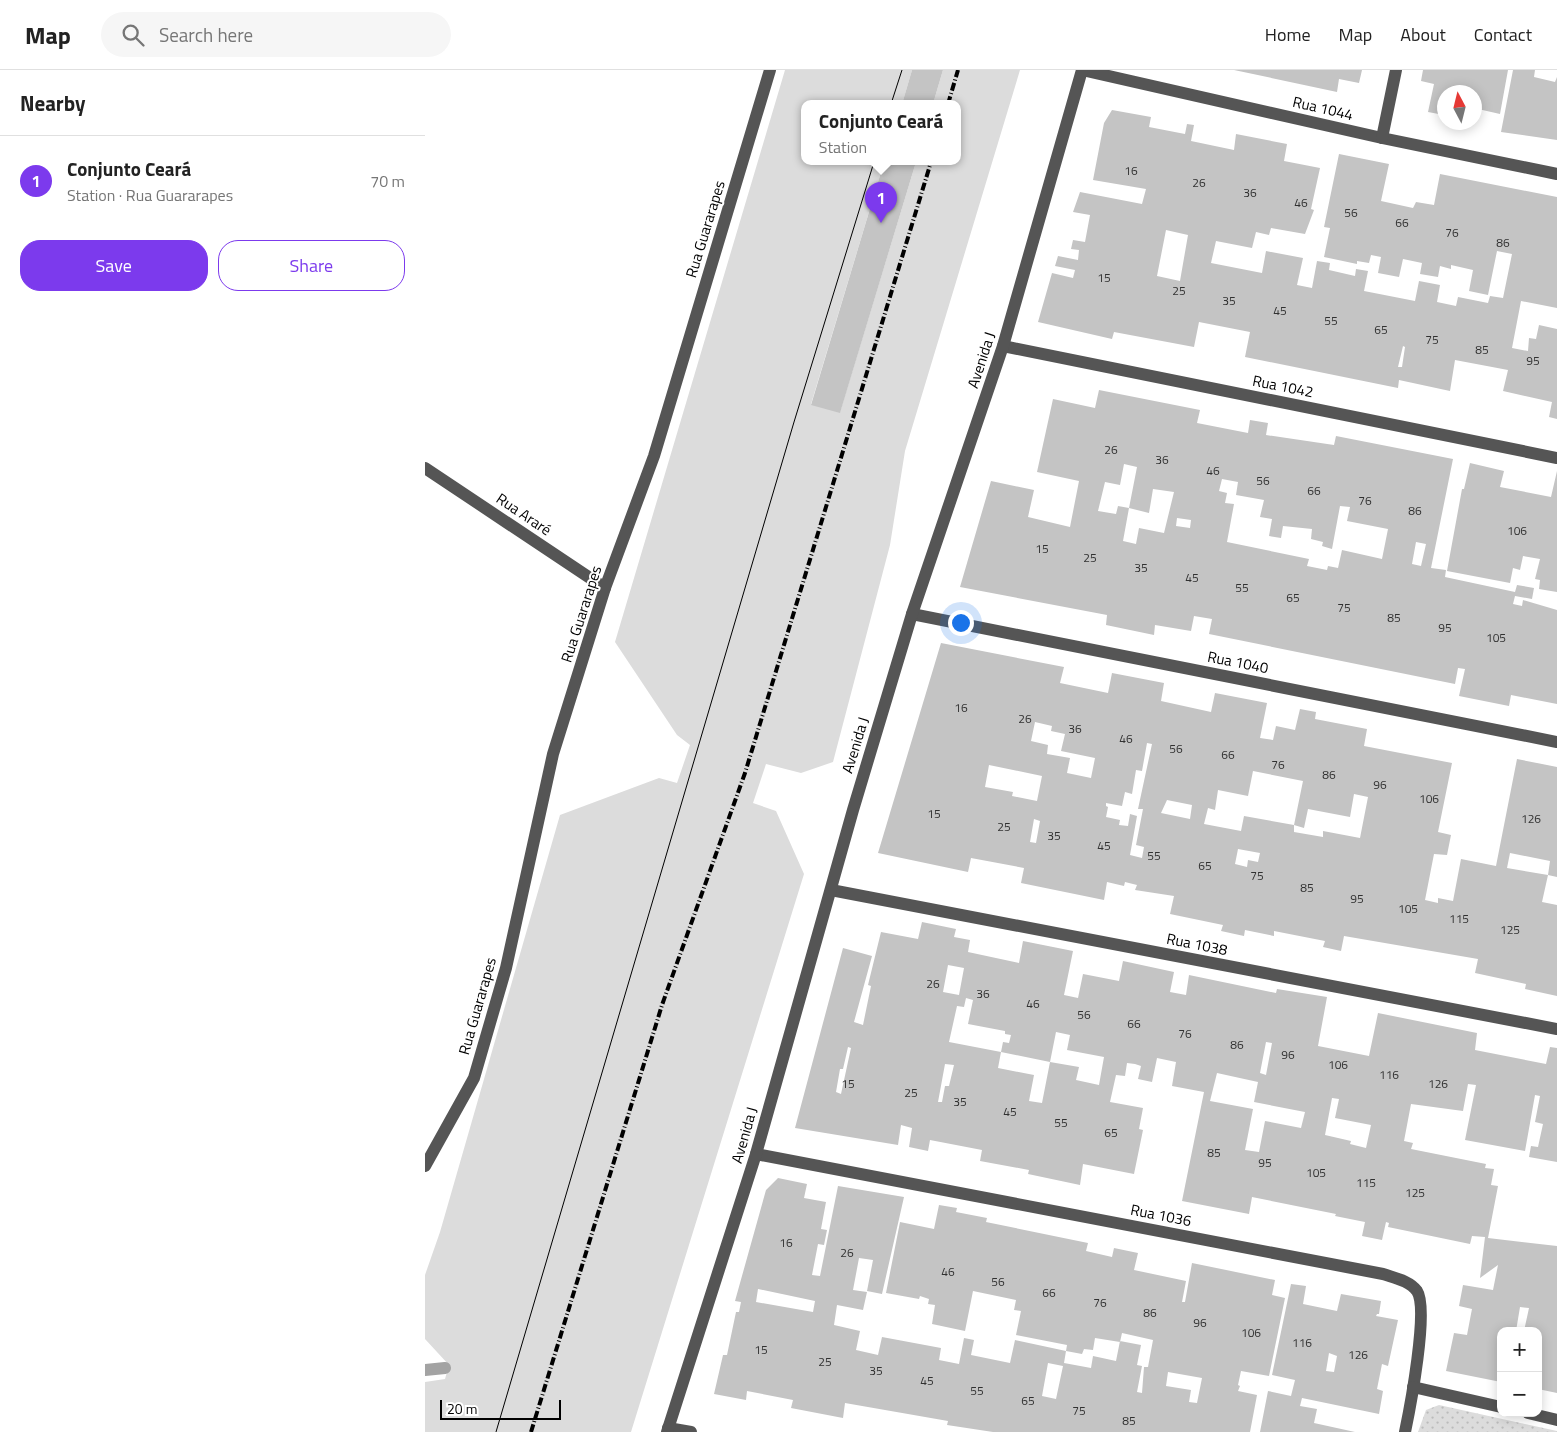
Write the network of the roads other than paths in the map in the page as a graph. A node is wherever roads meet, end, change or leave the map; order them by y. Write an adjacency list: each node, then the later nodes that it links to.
1 (770, 70): 9 (street, Rua Guararapes)
2 (1082, 70): 4 (street, Rua 1044); 6 (street, Avenida J)
3 (1396, 70): 4 (street)
4 (1383, 138): 5 (street, Rua 1044)
5 (1557, 174)
6 (1003, 346): 7 (street, Rua 1042); 10 (street, Avenida J)
7 (1557, 458)
8 (425, 468): 9 (street, Rua Araré)
9 (605, 588): 15 (street, Rua Guararapes)
10 (912, 614): 11 (street, Rua 1040); 12 (street, Avenida J)
11 (1557, 742)
12 (831, 890): 13 (street, Rua 1038); 14 (street, Avenida J)
13 (1557, 1029)
14 (756, 1154): 16 (street, Rua 1036); 20 (street, Avenida J)
15 (425, 1166)
16 (1413, 1387): 17 (street); 22 (street, Rua 1036)
17 (1497, 1406)
18 (1542, 1416): 19 (street)
19 (1557, 1420)
20 (667, 1430): 21 (street)
21 (691, 1432)
22 (1405, 1432)

